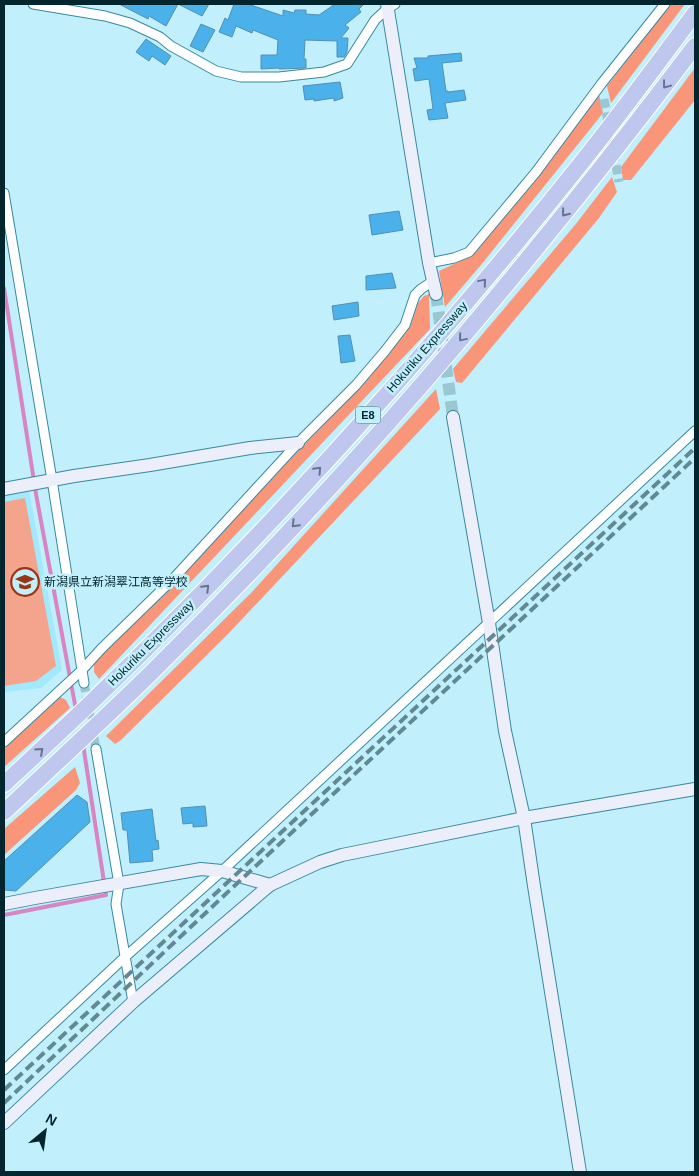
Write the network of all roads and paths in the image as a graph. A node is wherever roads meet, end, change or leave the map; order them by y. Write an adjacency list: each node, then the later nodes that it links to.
1 (33, 4): 3 (street)
2 (665, 4): 7 (street)
3 (390, 5): 7 (street)
4 (695, 13): 19 (highway, Hokuriku Expressway / E8, one-way to 4)
5 (695, 46): 21 (highway, Hokuriku Expressway / E8, one-way to 21)
6 (4, 193): 12 (street)
7 (429, 263): 8 (street)
8 (434, 287): 11 (street)
9 (453, 417): 14 (street)
10 (695, 431): 14 (street)
11 (298, 443): 12 (street); 15 (street)
12 (52, 480): 13 (street); 15 (street)
13 (4, 489)
14 (489, 623): 22 (street); 23 (street)
15 (82, 670): 16 (street); 17 (street)
16 (84, 683)
17 (4, 742)
18 (96, 748): 24 (street)
19 (4, 784)
20 (695, 790): 22 (street)
21 (4, 812)
22 (524, 818): 25 (street); 31 (street)
23 (222, 871): 24 (street); 25 (street); 27 (street)
24 (119, 884): 26 (street); 27 (street)
25 (270, 885): 28 (street)
26 (4, 904)
27 (125, 957): 28 (street); 29 (street)
28 (133, 1002): 30 (street)
29 (4, 1070)
30 (4, 1123)
31 (580, 1172)

